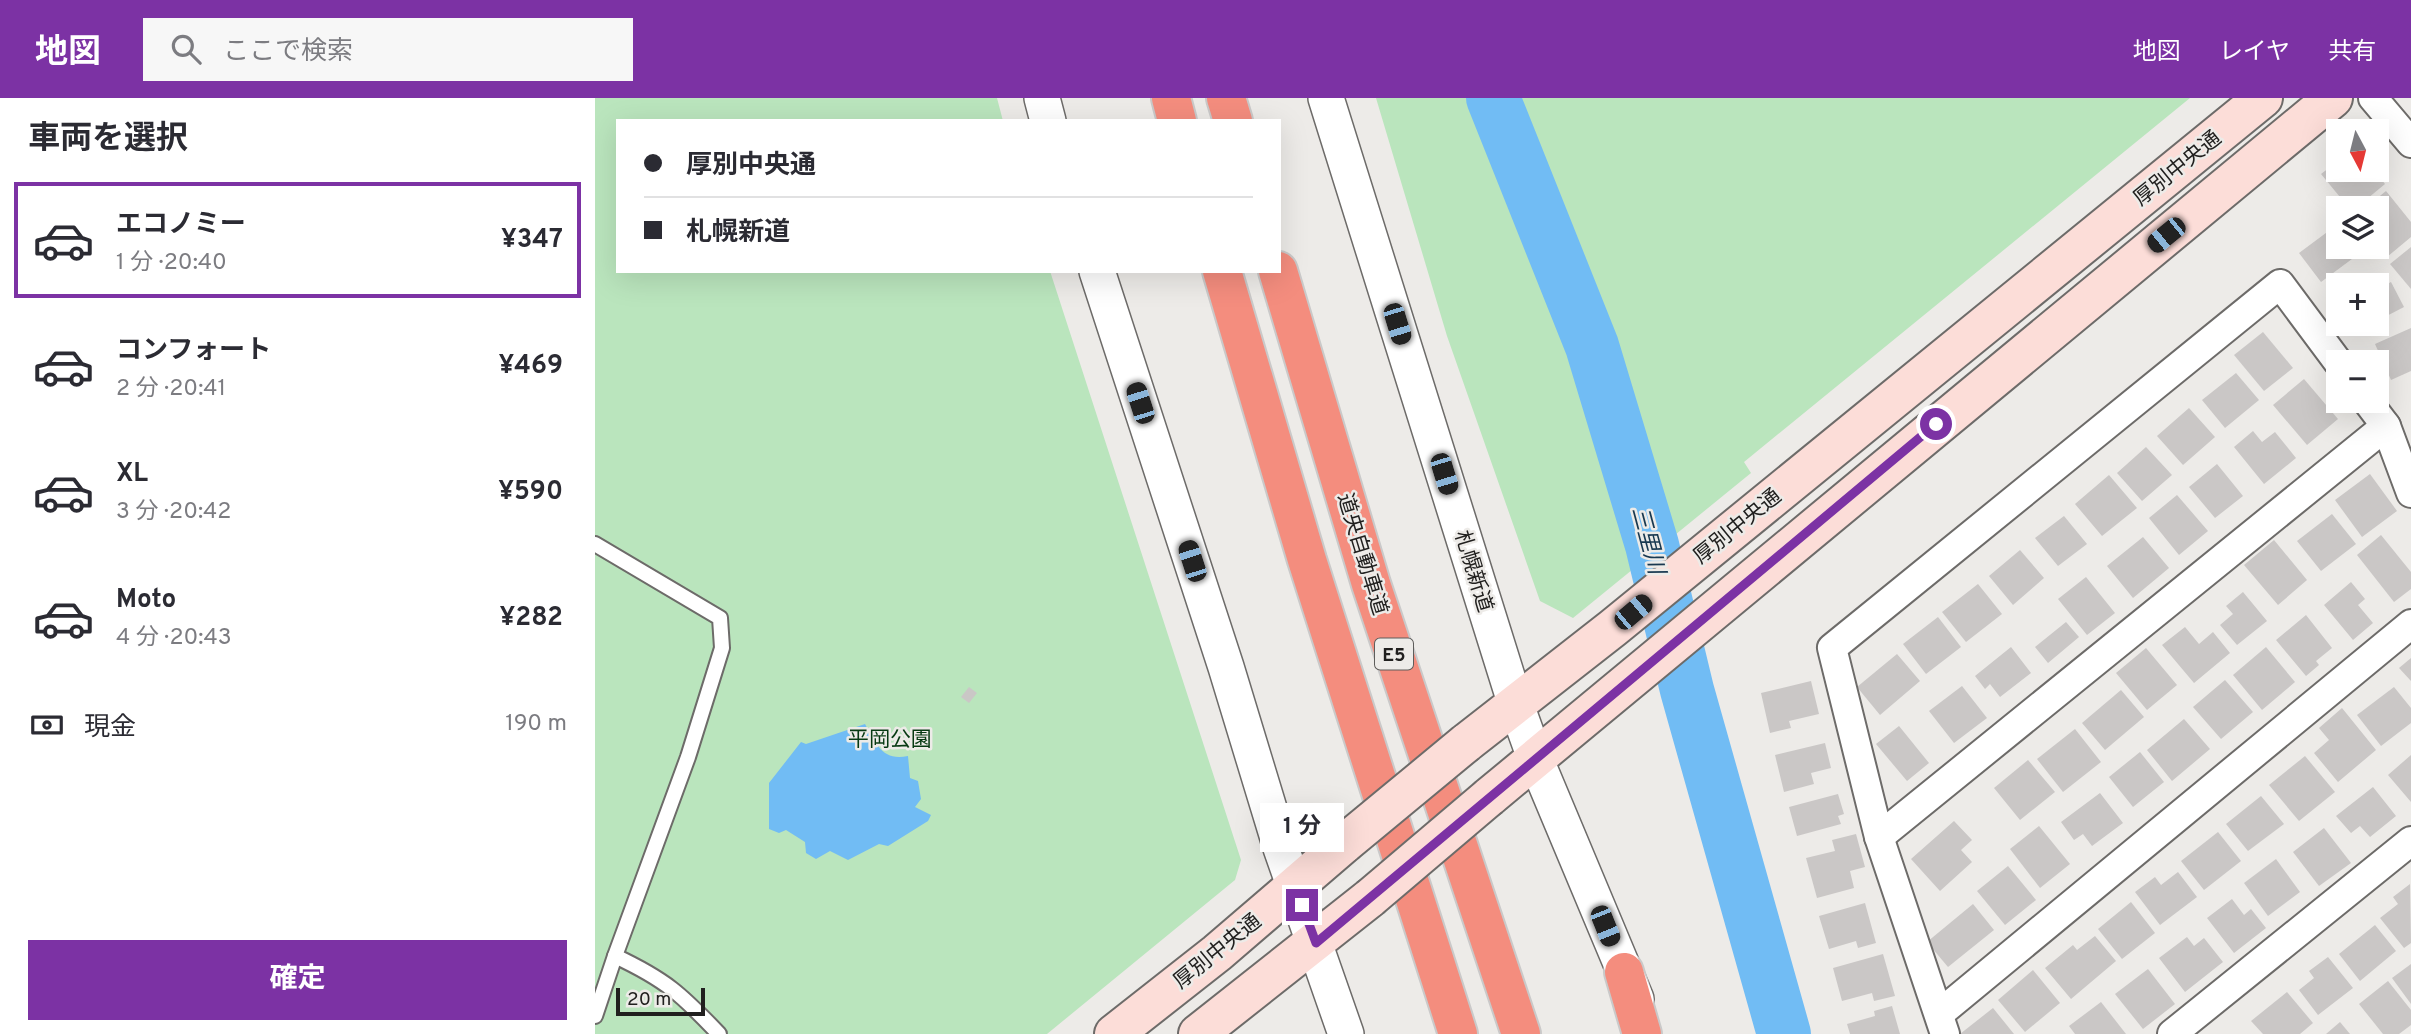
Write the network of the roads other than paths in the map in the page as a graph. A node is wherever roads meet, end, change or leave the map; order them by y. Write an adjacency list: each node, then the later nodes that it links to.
1 (1042, 98): 8 (street)
2 (1171, 98): 9 (highway)
3 (1226, 98): 10 (highway)
4 (1326, 98): 21 (street, 札幌新道)
5 (2263, 98): 21 (main road, 厚別中央通)
6 (2333, 98): 22 (main road)
7 (2373, 98): 11 (street)
8 (1047, 119)
9 (1176, 119)
10 (1232, 119)
11 (2411, 143)
12 (1098, 273): 25 (street)
13 (1223, 273): 35 (highway, E5)
14 (1279, 273): 36 (highway, 道央自動車道 / E5)
15 (2329, 350): 23 (street)
16 (2376, 413): 17 (street)
17 (2386, 426): 18 (street); 23 (street)
18 (2411, 493)
19 (595, 544): 27 (lane)
20 (2411, 624): 30 (street)
21 (1515, 702): 22 (street, 札幌新道); 25 (main road, 厚別中央通, bridge)
22 (1535, 758): 26 (main road, bridge); 28 (street, 札幌新道)
23 (1879, 837): 30 (street)
24 (2411, 841): 39 (street)
25 (1295, 886): 26 (street); 32 (main road, 厚別中央通)
26 (1316, 943): 33 (main road); 34 (street)
27 (615, 956): 29 (lane); 31 (lane)
28 (1624, 972): 37 (highway); 38 (street, 札幌新道)
29 (595, 1016)
30 (1942, 1024)
31 (719, 1034)
32 (1114, 1034)
33 (1198, 1034)
34 (1346, 1034)
35 (1458, 1034)
36 (1521, 1034)
37 (1642, 1034)
38 (1652, 1034)
39 (2172, 1034)

